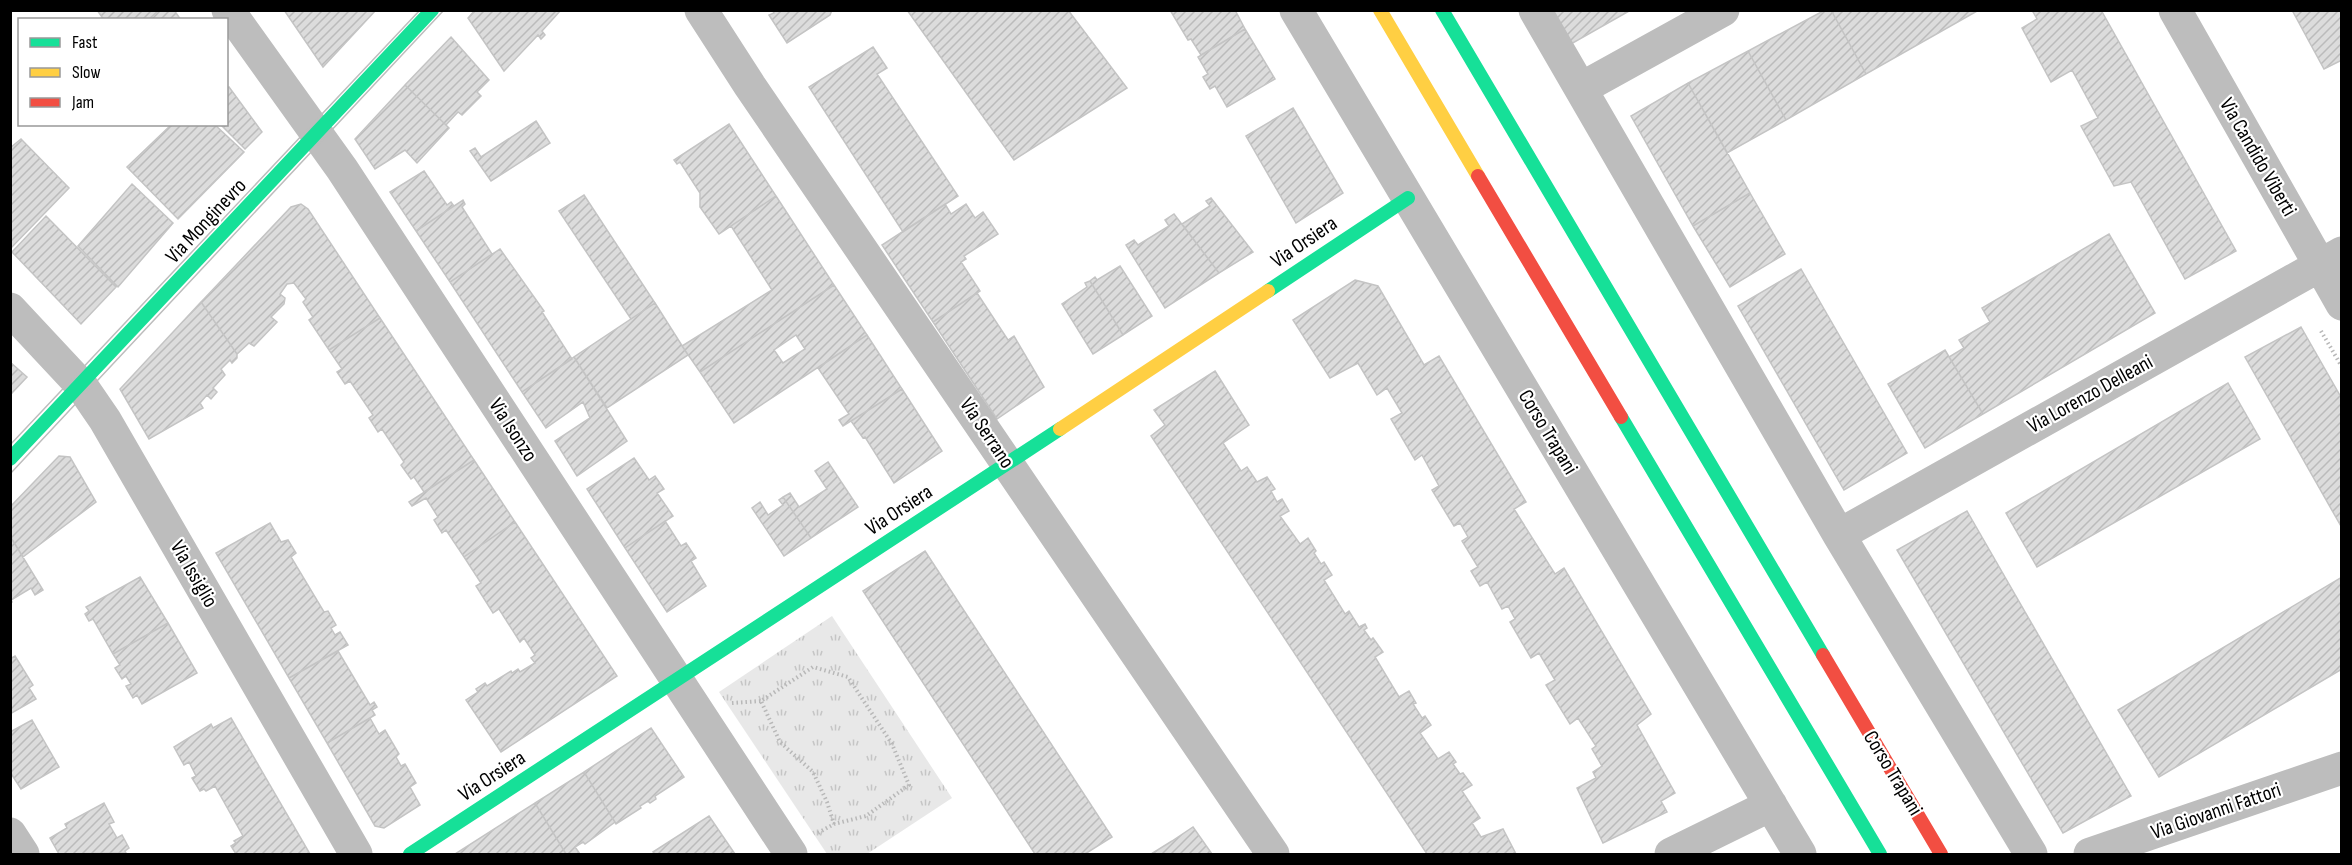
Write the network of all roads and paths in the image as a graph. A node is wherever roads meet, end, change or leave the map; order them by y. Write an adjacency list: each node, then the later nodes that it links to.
1 (228, 10): 11 (street, Via Isonzo)
2 (432, 10): 11 (main road, Via Monginevro)
3 (701, 10): 18 (street, Via Serrano)
4 (1296, 10): 12 (street, Corso Trapani)
5 (1380, 10): 32 (main road)
6 (1442, 10): 33 (main road, Corso Trapani)
7 (1535, 10): 10 (street)
8 (1723, 10): 10 (street)
9 (2175, 10): 13 (street, Via Candido Viberti)
10 (1582, 88): 19 (street)
11 (316, 133): 16 (main road, Via Monginevro); 20 (street, Via Isonzo)
12 (1408, 198): 18 (main road, Via Orsiera); 22 (street, Corso Trapani)
13 (2330, 259): 14 (street, Via Candido Viberti); 19 (street, Via Lorenzo Delleani)
14 (2342, 304)
15 (10, 309): 16 (street, Via Issiglio)
16 (81, 385): 17 (main road, Via Monginevro); 27 (street, Via Issiglio)
17 (10, 459)
18 (1008, 464): 20 (main road, Via Orsiera); 29 (street, Via Serrano)
19 (1839, 535): 34 (street)
20 (678, 680): 25 (street, Via Isonzo); 28 (main road, Via Orsiera)
21 (2342, 768): 35 (street, Via Giovanni Fattori)
22 (1771, 805): 30 (street); 31 (street, Corso Trapani)
23 (834, 824): 23 (path); 25 (path)
24 (10, 834): 26 (street)
25 (790, 852)
26 (23, 855)
27 (356, 855)
28 (410, 855)
29 (1273, 855)
30 (1671, 855)
31 (1800, 855)
32 (1880, 855)
33 (1941, 855)
34 (2031, 855)
35 (2090, 855)

